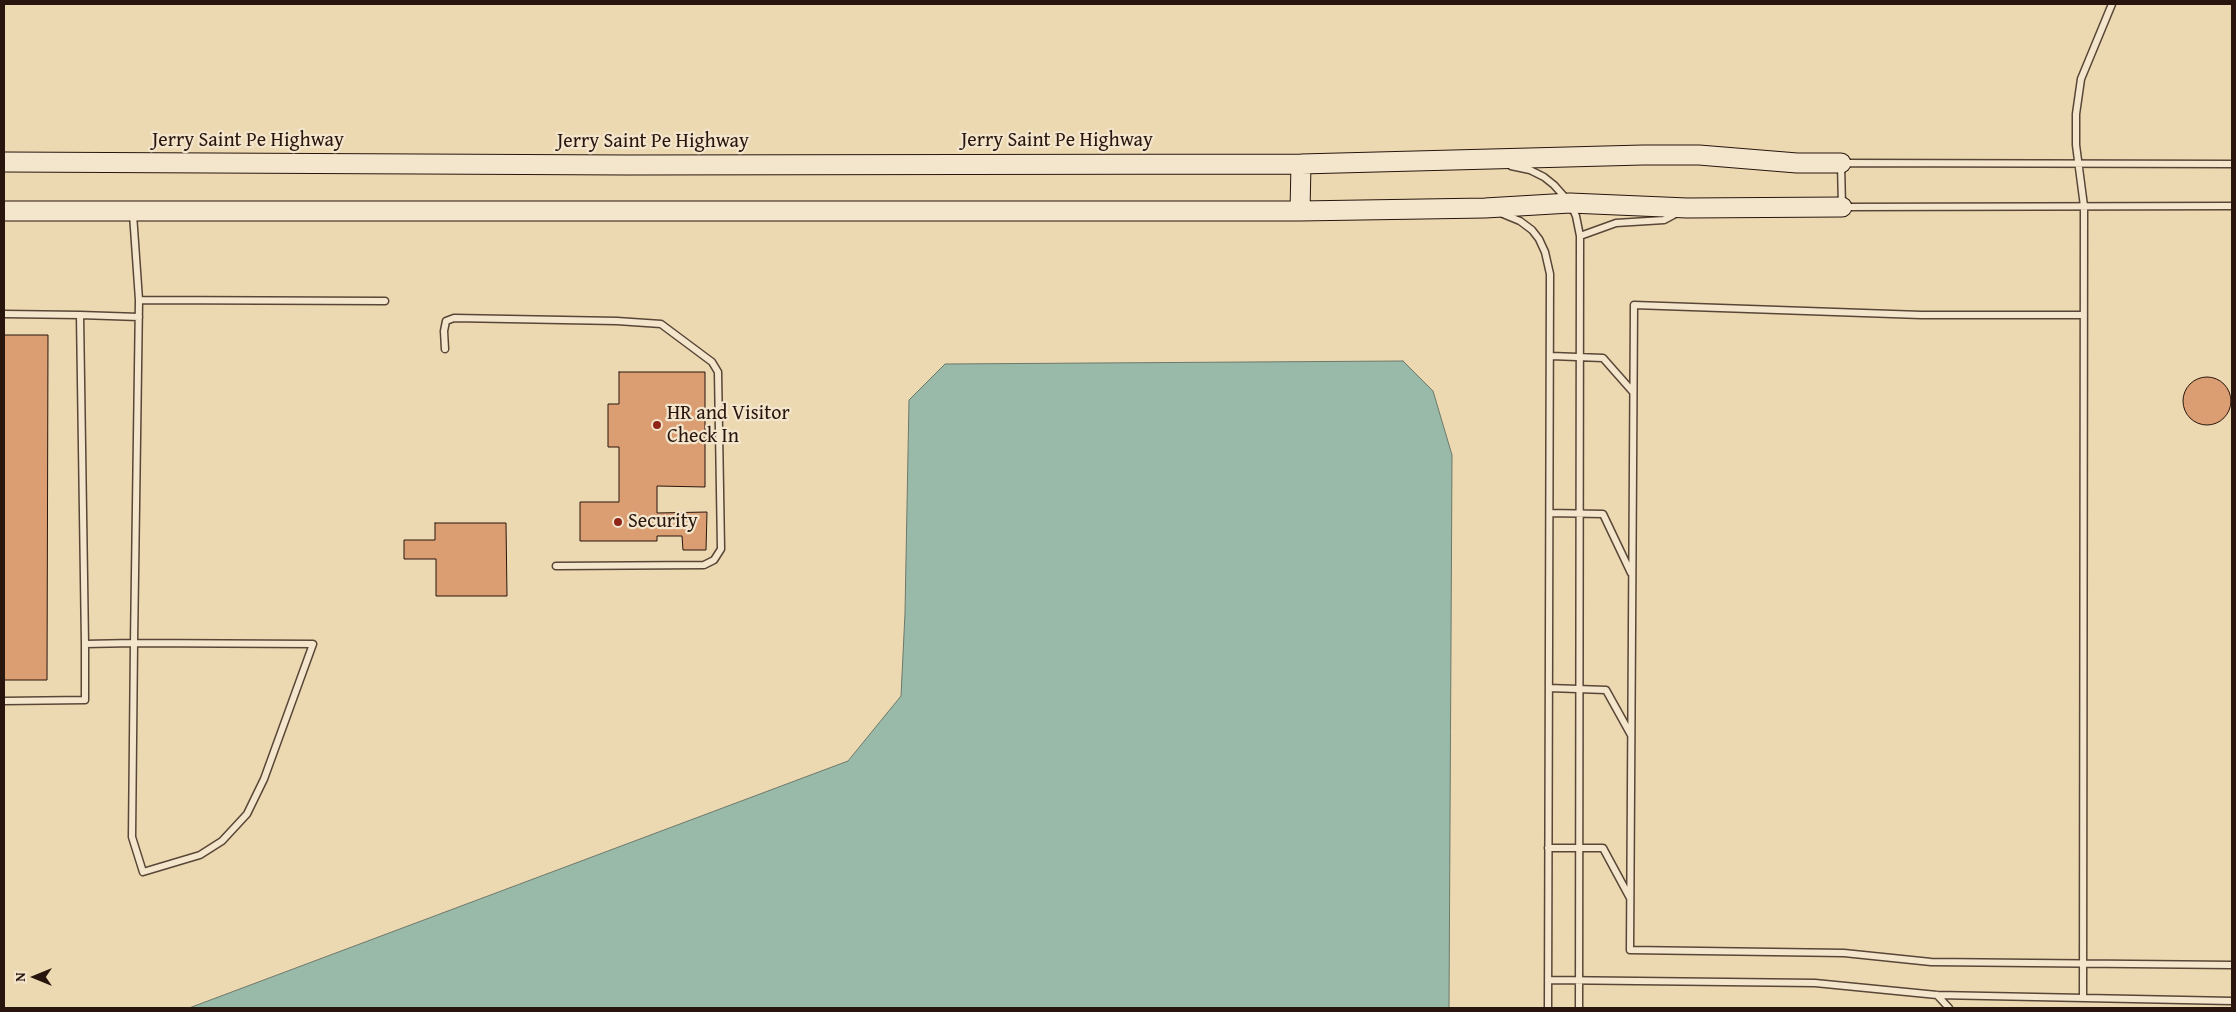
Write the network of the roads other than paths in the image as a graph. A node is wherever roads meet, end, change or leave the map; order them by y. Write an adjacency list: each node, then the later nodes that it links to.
1 (2112, 4): 6 (lane)
2 (1482, 159): 4 (main road, Jerry Saint Pe Highway); 5 (main road, Jerry Saint Pe Highway); 8 (lane)
3 (4, 162): 5 (main road, Jerry Saint Pe Highway)
4 (1841, 163): 6 (lane); 11 (lane)
5 (1301, 164): 16 (main road)
6 (2078, 164): 7 (lane); 9 (lane)
7 (2232, 164)
8 (1570, 203): 12 (main road); 13 (main road); 17 (lane)
9 (2084, 206): 10 (lane); 11 (lane); 21 (lane)
10 (2232, 206)
11 (1842, 207): 13 (main road)
12 (1485, 208): 16 (main road); 25 (lane)
13 (1688, 208): 17 (lane)
14 (133, 210): 15 (main road); 16 (main road); 18 (lane)
15 (4, 211)
16 (1300, 211)
17 (1580, 236): 26 (lane)
18 (139, 300): 19 (lane); 23 (lane)
19 (384, 301)
20 (4, 314): 22 (lane)
21 (2084, 314): 27 (lane); 41 (lane)
22 (80, 315): 23 (lane); 33 (lane)
23 (138, 317): 32 (lane)
24 (445, 349): 30 (lane)
25 (1551, 356): 26 (lane); 28 (lane)
26 (1580, 357): 27 (lane); 29 (lane)
27 (1633, 392): 31 (lane)
28 (1550, 513): 29 (lane); 34 (lane)
29 (1579, 513): 31 (lane); 35 (lane)
30 (556, 566)
31 (1632, 576): 37 (lane)
32 (134, 643): 32 (lane); 33 (lane)
33 (85, 644): 36 (lane)
34 (1549, 688): 35 (lane); 38 (lane)
35 (1579, 689): 37 (lane); 39 (lane)
36 (4, 702)
37 (1631, 736): 40 (lane)
38 (1548, 848): 39 (lane); 43 (lane)
39 (1578, 848): 40 (lane); 44 (lane)
40 (1630, 899): 41 (lane)
41 (2083, 963): 42 (lane); 46 (lane)
42 (2232, 965)
43 (1548, 980): 44 (lane); 48 (lane)
44 (1579, 981): 45 (lane); 49 (lane)
45 (1937, 995): 46 (lane); 50 (lane)
46 (2083, 997): 47 (lane)
47 (2232, 1001)
48 (1548, 1008)
49 (1579, 1008)
50 (1949, 1008)

